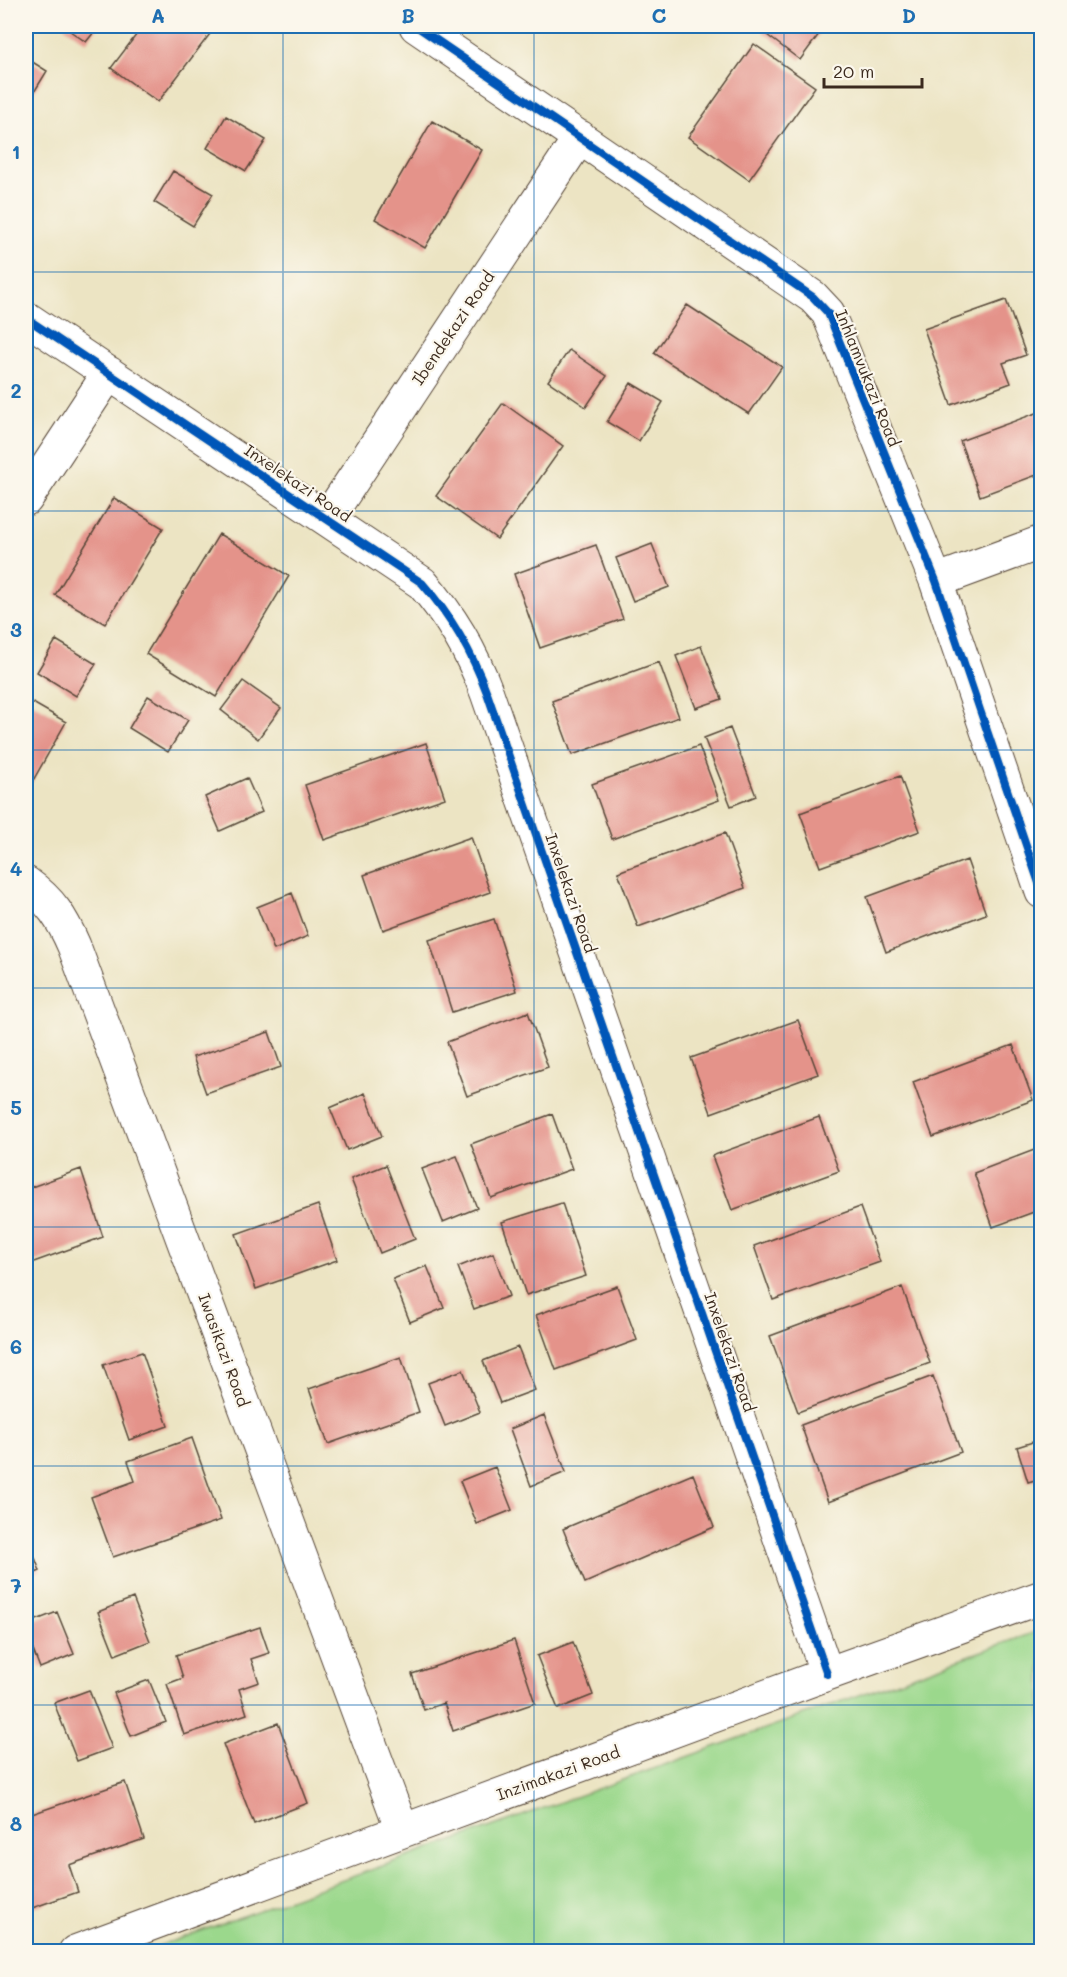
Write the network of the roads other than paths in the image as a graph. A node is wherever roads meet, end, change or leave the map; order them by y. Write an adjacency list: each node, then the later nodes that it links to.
1 (416, 26): 2 (street, Inhlamvukazi Road)
2 (580, 138): 6 (street, Ibendekazi Road); 8 (street, Inhlamvukazi Road)
3 (26, 318): 4 (street, Inxelekazi Road)
4 (109, 373): 5 (street); 6 (street, Inxelekazi Road)
5 (26, 499)
6 (327, 519): 12 (street, Inxelekazi Road)
7 (1041, 542): 8 (street)
8 (936, 581): 10 (street, Inhlamvukazi Road)
9 (26, 883): 13 (street, Iwasikazi Road)
10 (1041, 892)
11 (1041, 1597): 12 (street, Inzimakazi Road)
12 (827, 1674): 13 (street, Inzimakazi Road)
13 (402, 1830): 14 (street, Inzimakazi Road)
14 (75, 1952)

